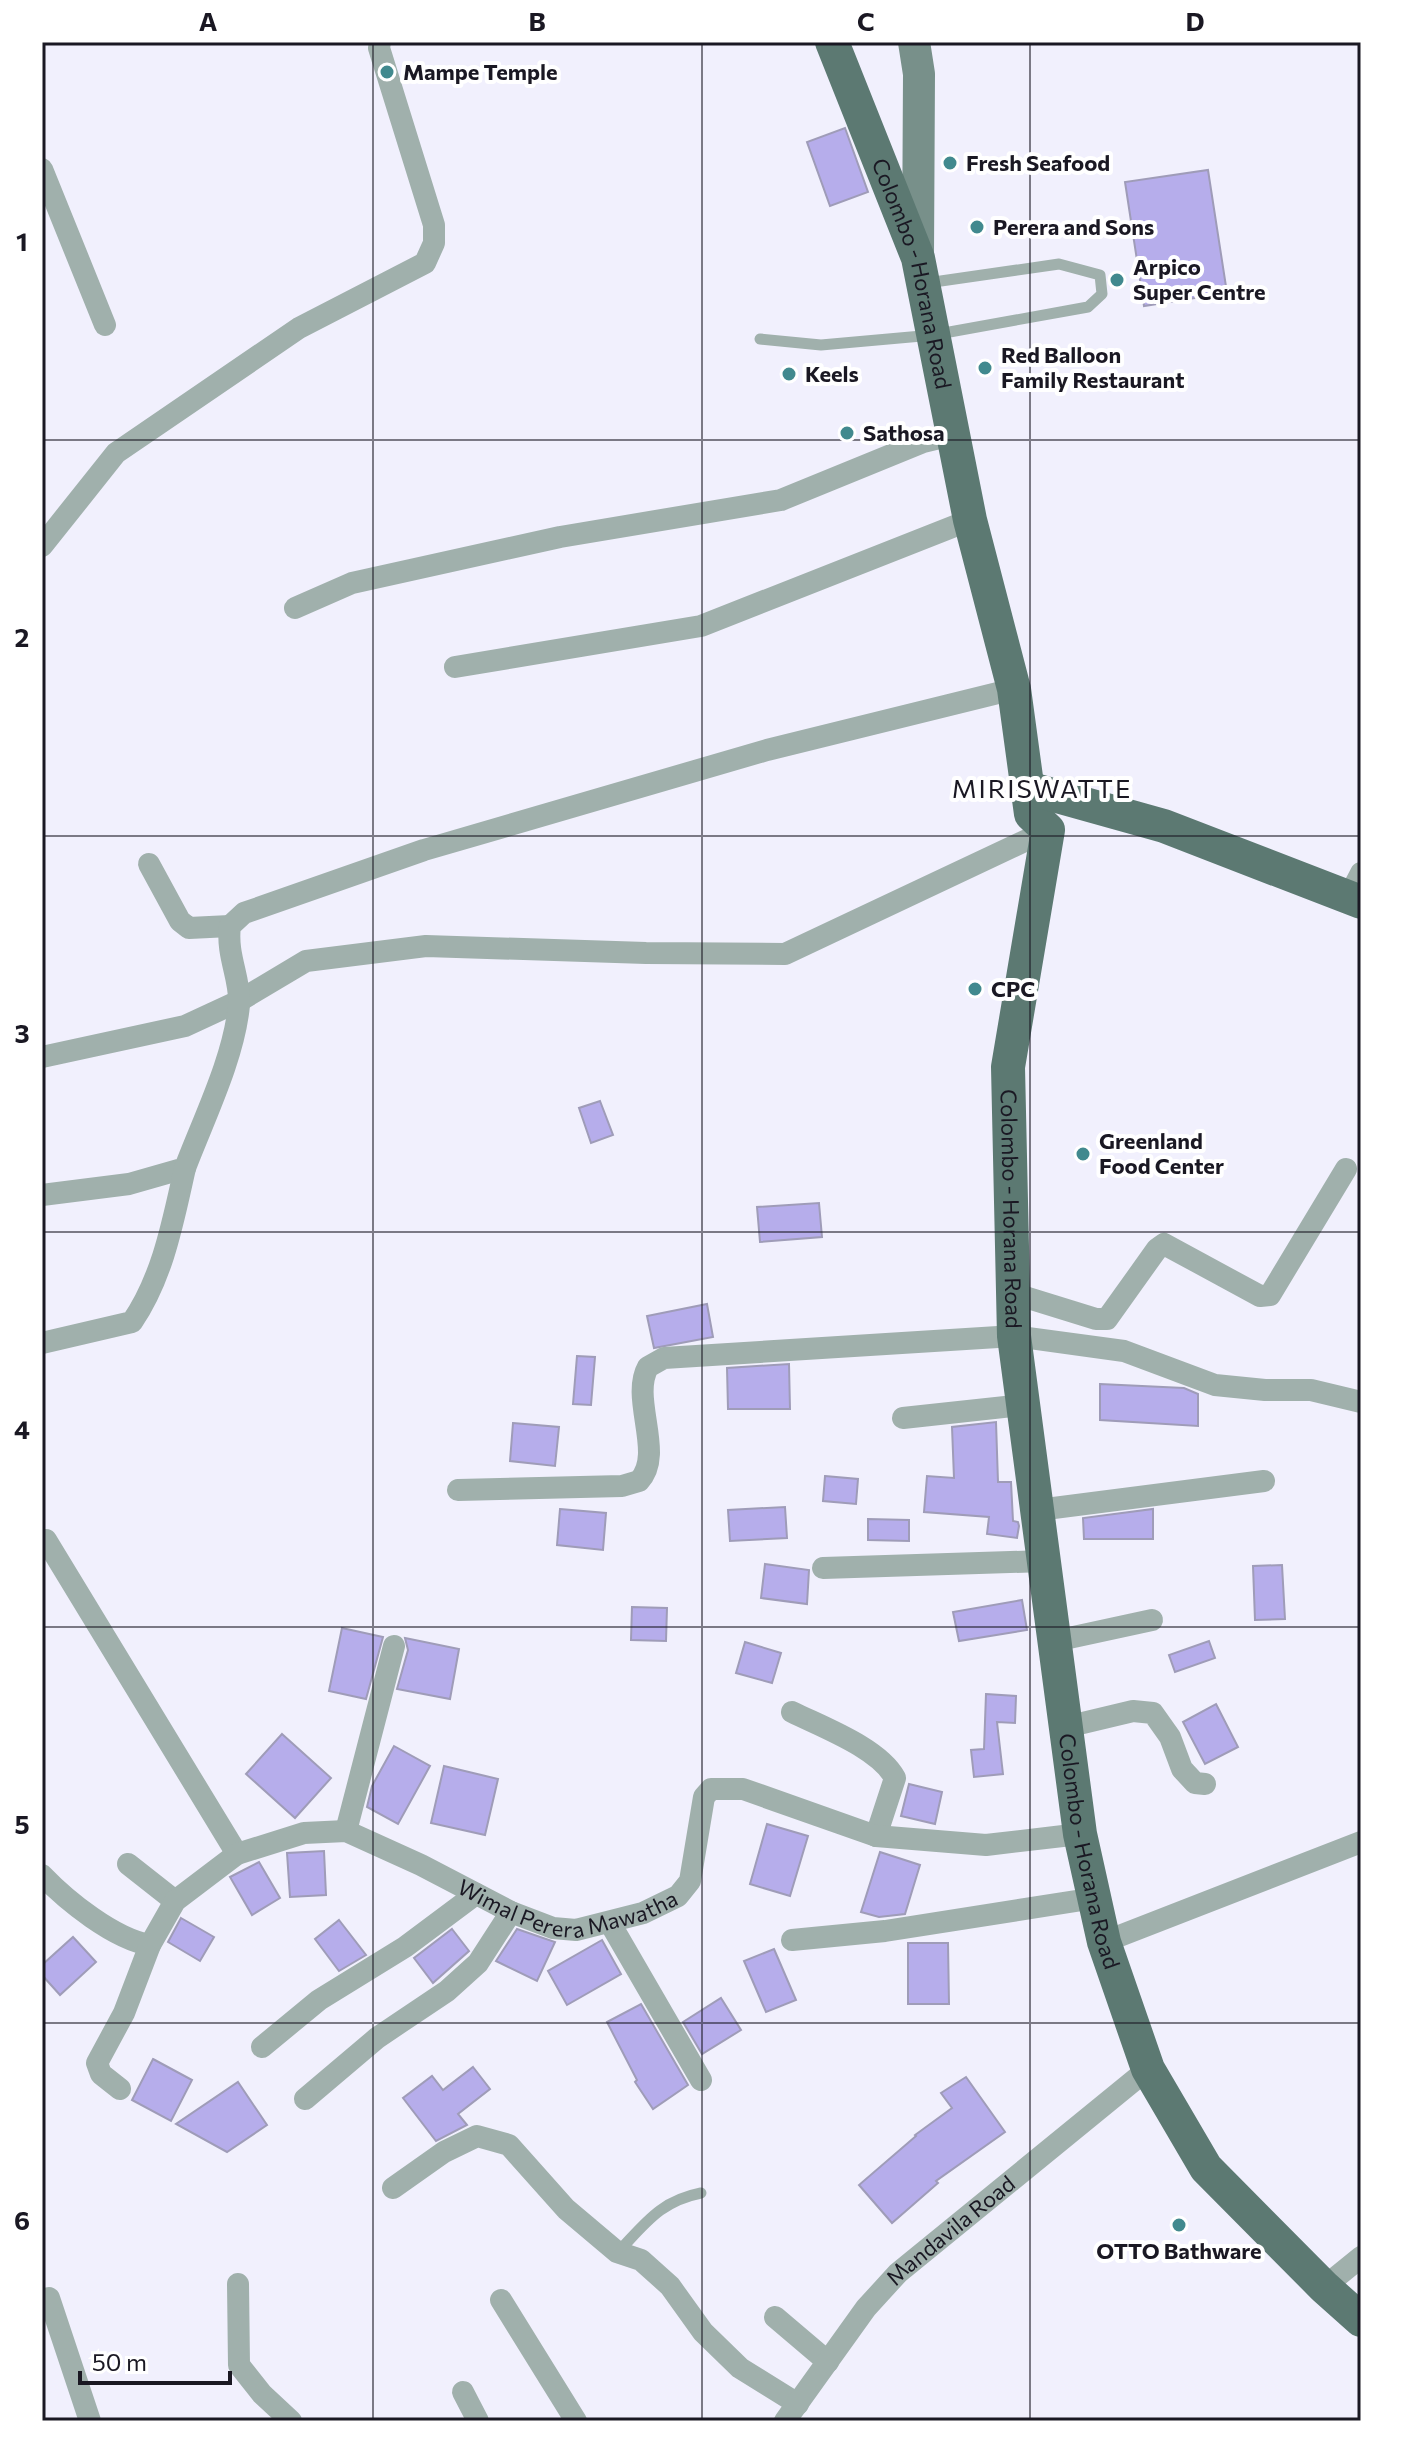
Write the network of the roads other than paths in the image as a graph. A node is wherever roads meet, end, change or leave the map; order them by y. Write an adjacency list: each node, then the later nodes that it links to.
1 (380, 42): 11 (street)
2 (832, 42): 5 (main road, Colombo - Horana Road)
3 (914, 42): 5 (street)
4 (42, 169): 6 (street)
5 (920, 271): 7 (main road, Colombo - Horana Road); 7 (lane)
6 (105, 325)
7 (933, 335): 8 (lane); 9 (main road, Colombo - Horana Road)
8 (760, 339)
9 (952, 435): 10 (main road, Colombo - Horana Road); 12 (street)
10 (970, 520): 13 (street); 14 (main road, Colombo - Horana Road)
11 (42, 546)
12 (295, 608)
13 (455, 667)
14 (1014, 689): 15 (main road, Colombo - Horana Road); 19 (street)
15 (1028, 788): 16 (main road, Colombo - Horana Road); 18 (main road)
16 (1048, 830): 20 (street); 25 (main road, Colombo - Horana Road)
17 (149, 864): 19 (street)
18 (1357, 890)
19 (230, 926): 20 (street)
20 (239, 1001): 21 (street); 22 (street)
21 (45, 1050)
22 (185, 1168): 24 (street); 27 (street)
23 (1346, 1169): 25 (street)
24 (42, 1195)
25 (1012, 1293): 26 (main road, Colombo - Horana Road)
26 (1014, 1336): 28 (street); 29 (main road, Colombo - Horana Road); 32 (street)
27 (42, 1343)
28 (1361, 1402)
29 (1023, 1405): 30 (street); 33 (main road, Colombo - Horana Road)
30 (903, 1418)
31 (1264, 1481): 33 (street)
32 (458, 1490)
33 (1038, 1510): 35 (main road, Colombo - Horana Road)
34 (46, 1540): 47 (street)
35 (1044, 1561): 36 (street); 38 (main road, Colombo - Horana Road)
36 (823, 1568)
37 (1152, 1620): 38 (street)
38 (1055, 1641): 41 (main road, Colombo - Horana Road)
39 (394, 1646): 43 (street)
40 (792, 1712): 45 (street)
41 (1066, 1727): 42 (street); 44 (main road, Colombo - Horana Road)
42 (1205, 1784)
43 (346, 1831): 47 (street, Wimal Perera Mawatha); 50 (street, Wimal Perera Mawatha)
44 (1080, 1834): 45 (street, Wimal Perera Mawatha); 51 (main road, Colombo - Horana Road)
45 (876, 1836): 54 (street, Wimal Perera Mawatha)
46 (1361, 1842): 56 (street)
47 (237, 1854): 52 (street, Wimal Perera Mawatha)
48 (128, 1864): 52 (street)
49 (45, 1883): 57 (street)
50 (476, 1894): 53 (street, Wimal Perera Mawatha); 58 (street)
51 (1095, 1898): 55 (street); 56 (main road, Colombo - Horana Road)
52 (175, 1901): 57 (street, Wimal Perera Mawatha)
53 (511, 1912): 54 (street, Wimal Perera Mawatha); 62 (street)
54 (610, 1923): 60 (street)
55 (792, 1940)
56 (1104, 1942): 59 (main road, Colombo - Horana Road)
57 (150, 1945): 61 (street, Wimal Perera Mawatha)
58 (262, 2047)
59 (1148, 2069): 68 (main road, Colombo - Horana Road); 73 (street, Mandavila Road)
60 (701, 2080)
61 (120, 2089)
62 (305, 2099)
63 (393, 2188): 65 (street)
64 (701, 2193): 65 (lane)
65 (617, 2252): 75 (street)
66 (1361, 2257): 68 (street)
67 (238, 2284): 77 (street)
68 (1324, 2287): 72 (main road, Colombo - Horana Road)
69 (49, 2298): 76 (street)
70 (501, 2300): 79 (street)
71 (775, 2317): 73 (street)
72 (1361, 2320)
73 (828, 2362): 75 (street, Mandavila Road)
74 (463, 2392): 78 (street)
75 (791, 2412)
76 (90, 2421)
77 (291, 2421)
78 (478, 2421)
79 (576, 2421)

